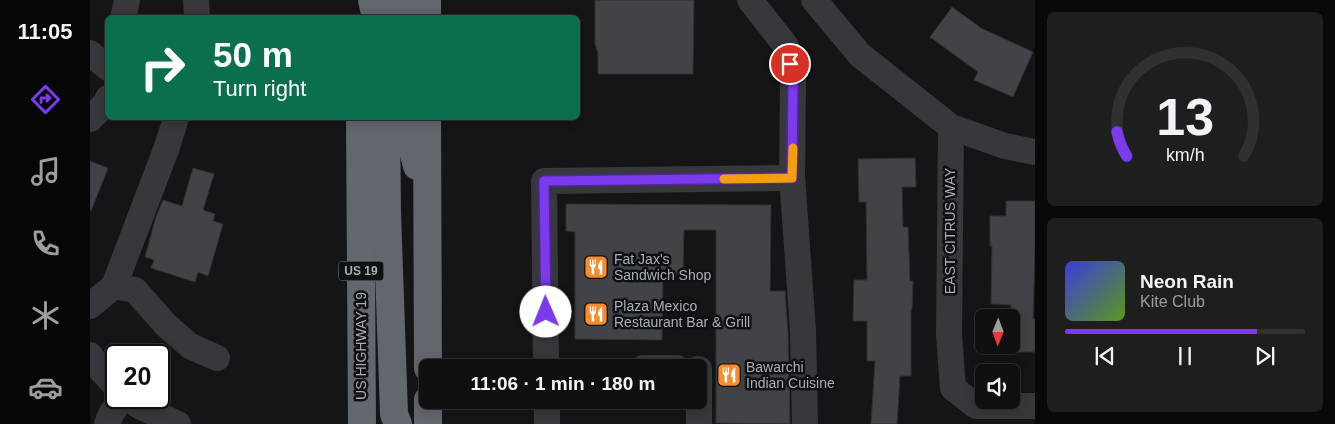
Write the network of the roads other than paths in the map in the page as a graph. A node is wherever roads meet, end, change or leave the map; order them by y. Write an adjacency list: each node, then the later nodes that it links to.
1 (127, 0): 9 (street)
2 (196, 0): 10 (street)
3 (360, 0): 11 (highway)
4 (372, 0): 12 (highway)
5 (400, 0): 13 (highway)
6 (427, 0): 14 (highway)
7 (750, 0): 26 (street)
8 (814, 0): 24 (street)
9 (124, 15)
10 (196, 15)
11 (360, 15)
12 (375, 15)
13 (400, 15)
14 (427, 15)
15 (90, 53): 16 (street)
16 (105, 66)
17 (105, 104): 18 (street)
18 (90, 119)
19 (175, 120): 28 (street)
20 (360, 120): 43 (highway, US HIGHWAY 19 / US 19)
21 (386, 120): 44 (highway)
22 (406, 120): 27 (highway)
23 (427, 120): 27 (highway)
24 (951, 127): 25 (street); 40 (street, EAST CITRUS WAY)
25 (1035, 152)
26 (792, 176): 33 (street); 47 (street)
27 (427, 206): 32 (highway)
28 (114, 286): 29 (street); 31 (street)
29 (90, 306)
30 (90, 355): 34 (street)
31 (217, 358)
32 (428, 359)
33 (546, 359)
34 (105, 374)
35 (1035, 406): 40 (street)
36 (114, 409): 41 (street)
37 (145, 409): 42 (street)
38 (547, 409): 45 (street)
39 (700, 409): 46 (street)
40 (974, 415)
41 (107, 424)
42 (178, 424)
43 (362, 424)
44 (398, 424)
45 (547, 424)
46 (700, 424)
47 (805, 424)

